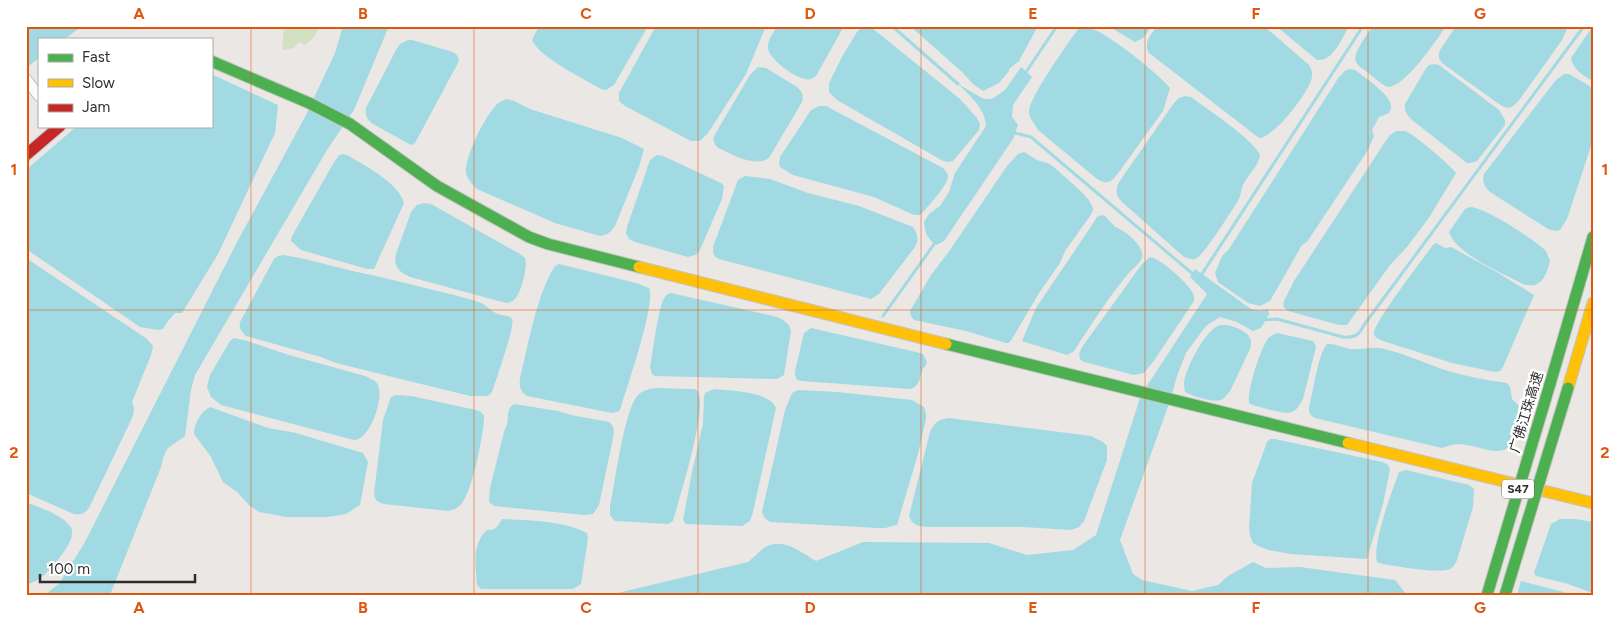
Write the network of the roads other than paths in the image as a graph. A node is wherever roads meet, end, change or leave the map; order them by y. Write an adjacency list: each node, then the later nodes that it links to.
1 (212, 61): 8 (main road)
2 (26, 79): 3 (street)
3 (38, 95)
4 (58, 128): 5 (main road)
5 (26, 156)
6 (1593, 237): 9 (main road, 广佛江珠高速 / S47, bridge)
7 (1593, 303): 10 (main road, S47, bridge)
8 (1593, 503)
9 (1487, 595)
10 (1505, 595)

